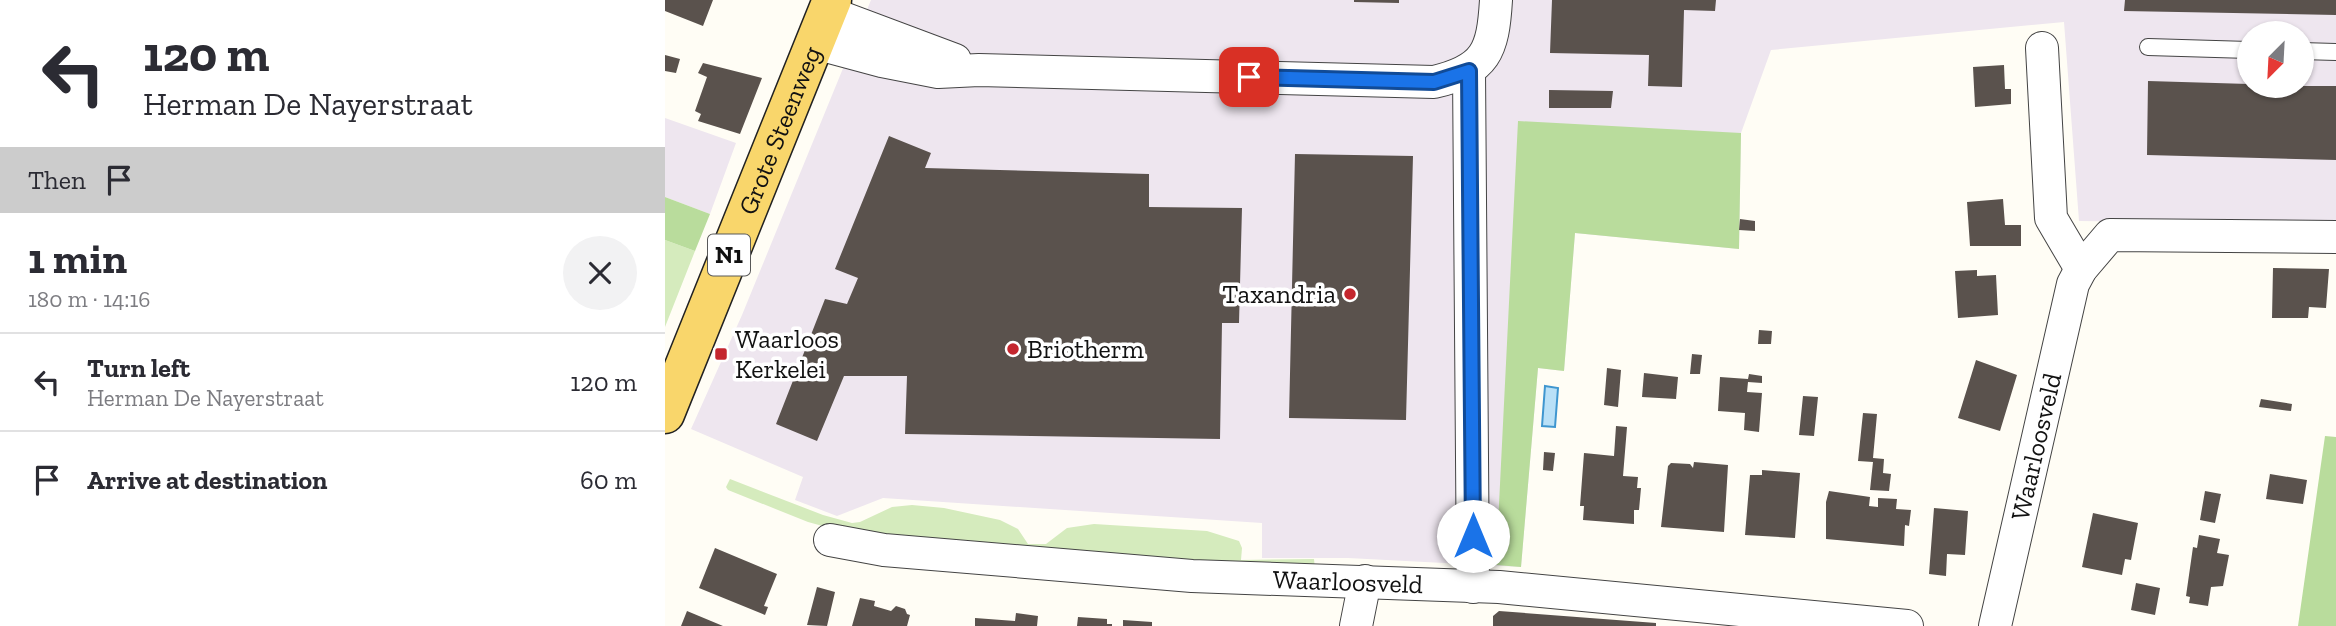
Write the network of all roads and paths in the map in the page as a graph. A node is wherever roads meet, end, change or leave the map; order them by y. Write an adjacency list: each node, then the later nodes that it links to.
1 (1496, 0): 8 (street)
2 (825, 18): 8 (street); 11 (main road, Grote Steenweg / N1)
3 (2148, 47): 5 (lane)
4 (2042, 48): 10 (street)
5 (2237, 50)
6 (2314, 51): 7 (lane)
7 (2336, 52)
8 (1469, 71): 14 (street)
9 (2336, 237): 10 (street, Waarloosveld)
10 (2081, 269): 17 (street, Waarloosveld)
11 (665, 414)
12 (830, 540): 13 (street, Waarloosveld)
13 (1365, 581): 14 (street, Waarloosveld); 15 (street)
14 (1473, 587): 16 (street, Waarloosveld)
15 (1356, 626)
16 (1907, 626)
17 (1995, 626)

